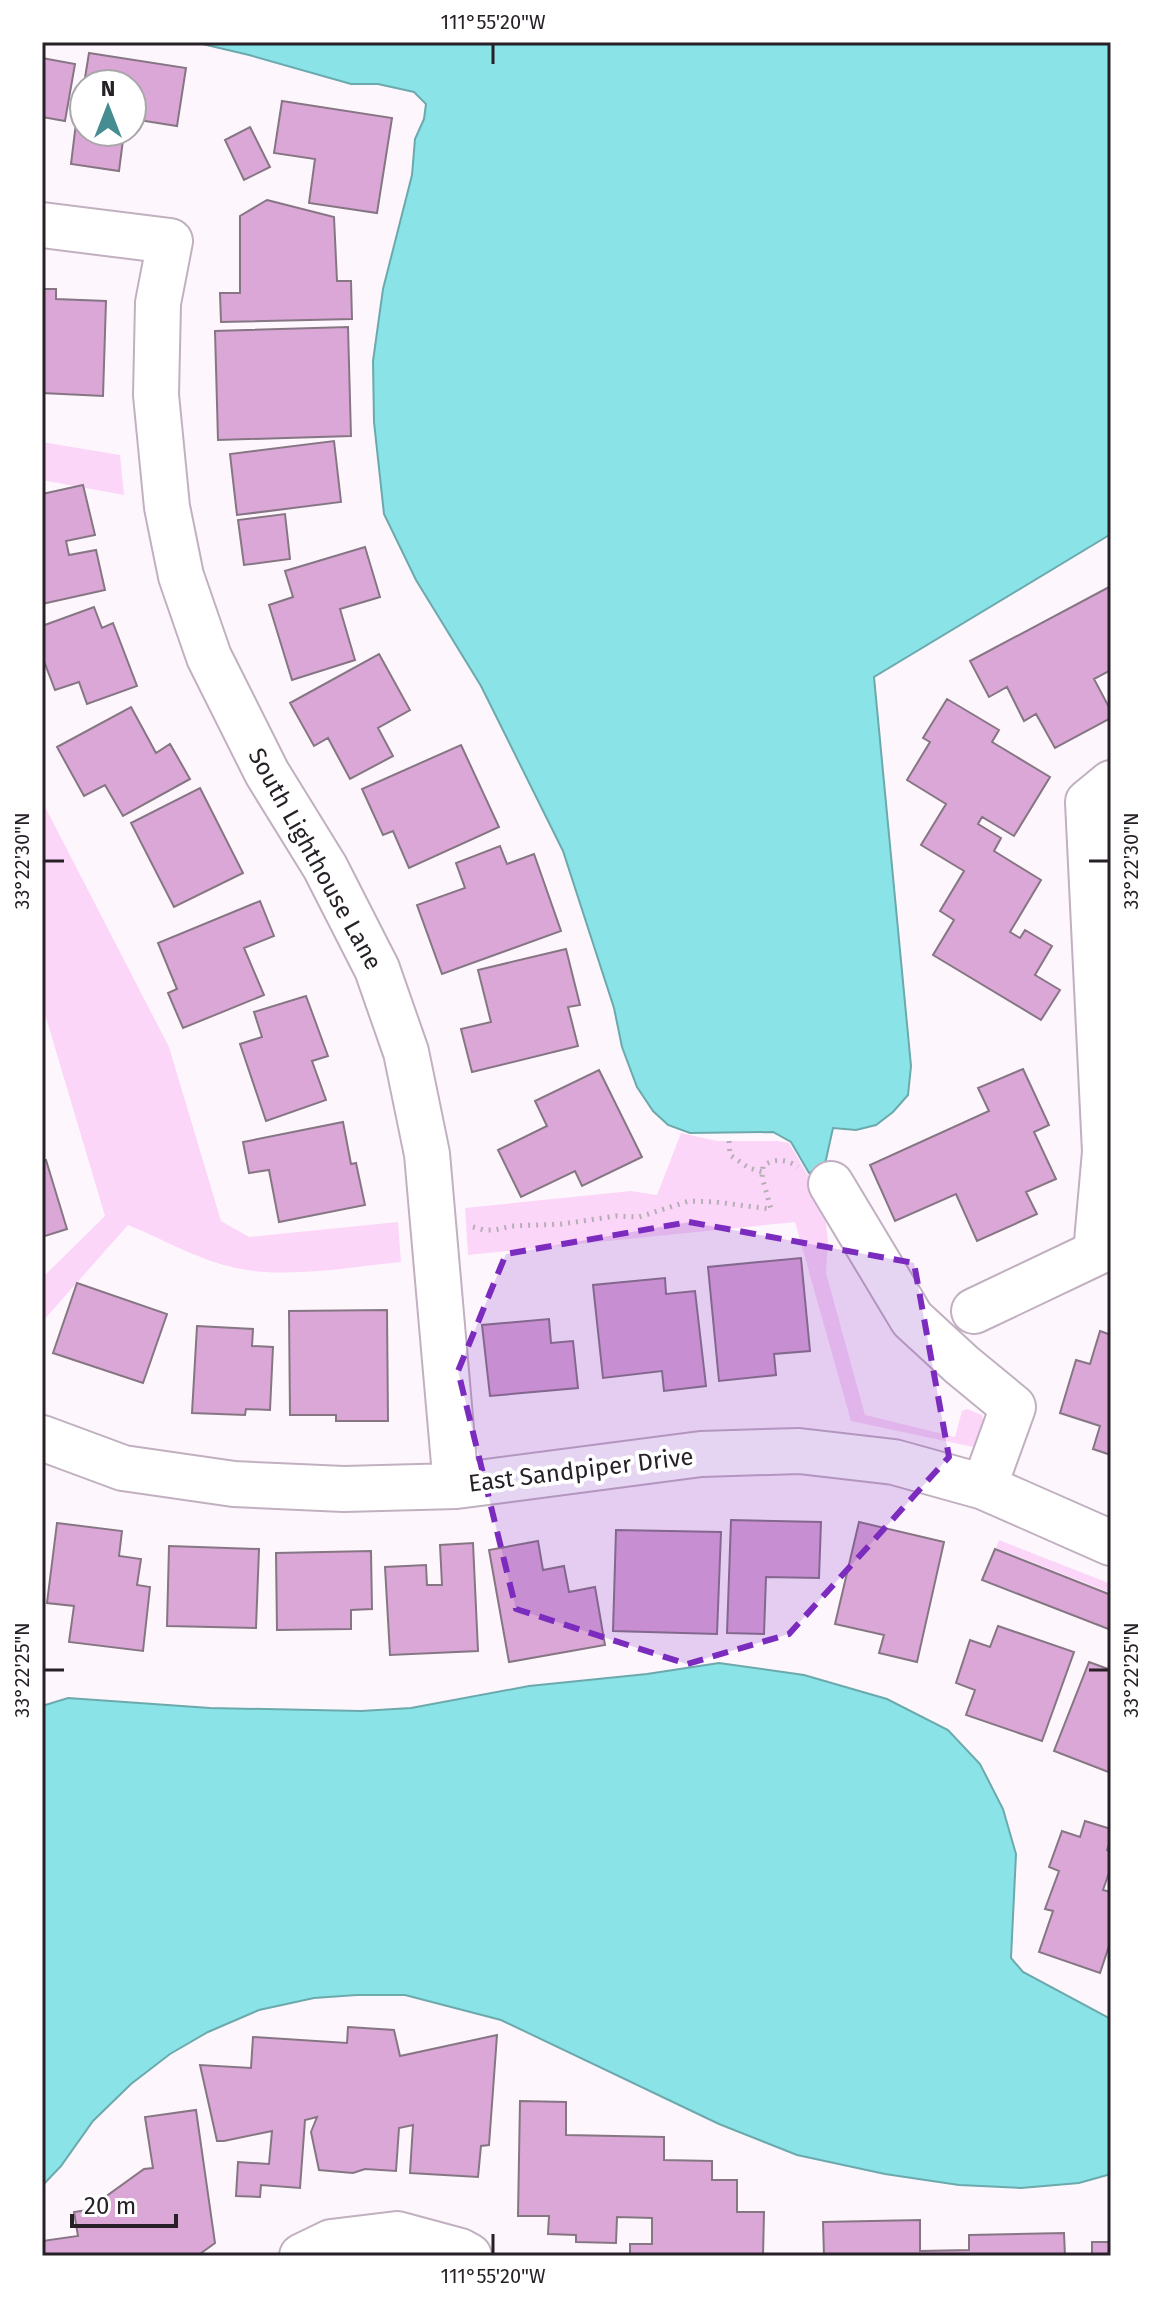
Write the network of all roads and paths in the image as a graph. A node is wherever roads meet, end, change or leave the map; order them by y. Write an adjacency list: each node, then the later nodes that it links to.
1 (42, 225): 6 (street, South Lighthouse Lane)
2 (1111, 783): 7 (street)
3 (729, 1141): 4 (path)
4 (762, 1172): 5 (path); 6 (path)
5 (818, 1182): 11 (street)
6 (433, 1221): 10 (street, South Lighthouse Lane)
7 (1104, 1257): 8 (street)
8 (974, 1311)
9 (42, 1438): 10 (street, East Sandpiper Drive)
10 (456, 1486): 11 (street, East Sandpiper Drive)
11 (984, 1487): 12 (street, East Sandpiper Drive)
12 (1111, 1543)
13 (302, 2256): 14 (street)
14 (469, 2256)

